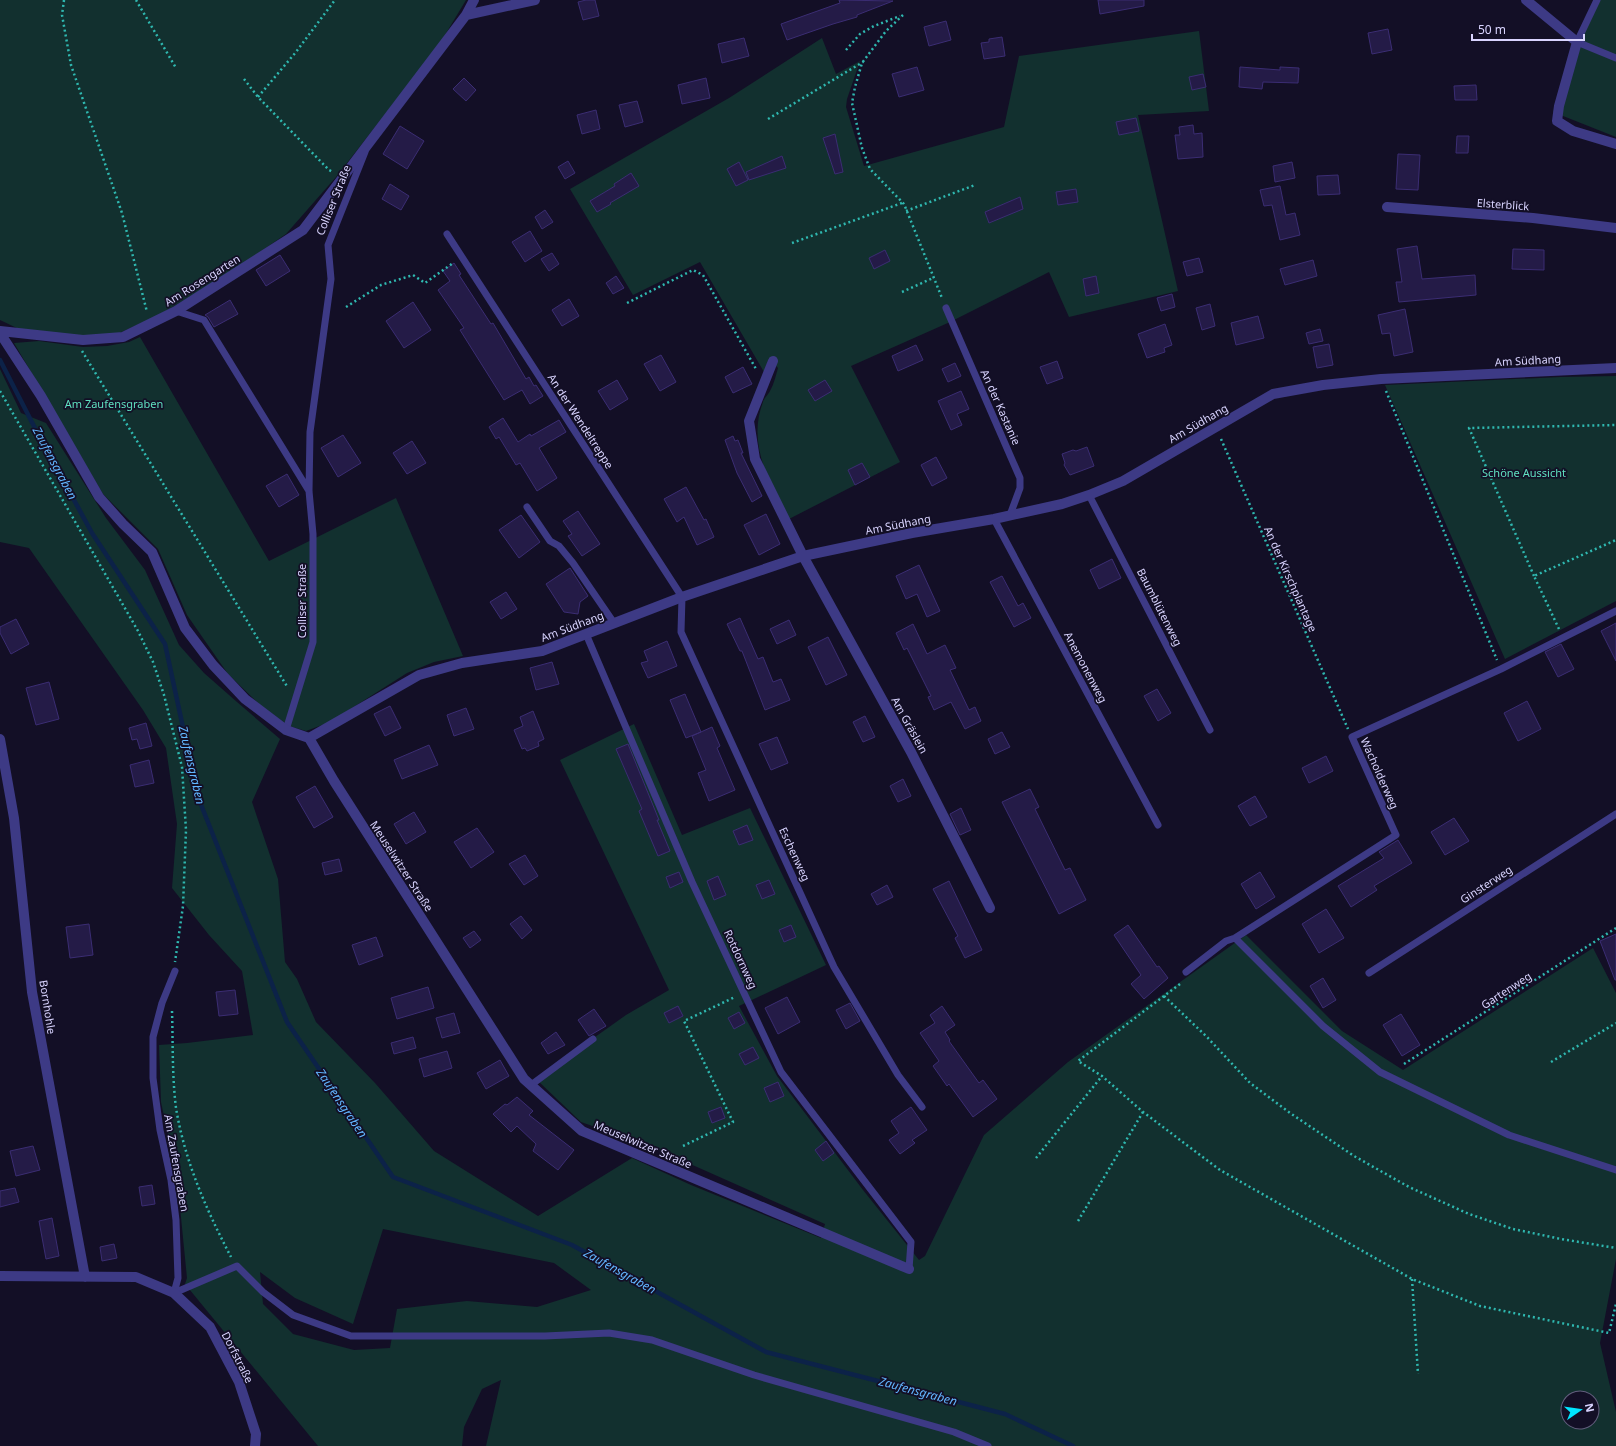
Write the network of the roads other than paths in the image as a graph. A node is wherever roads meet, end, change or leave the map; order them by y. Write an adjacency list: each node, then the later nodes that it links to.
1 (474, 0): 5 (street, Colliser Straße)
2 (535, 0): 5 (street)
3 (1526, 0): 6 (street)
4 (1596, 0): 6 (lane)
5 (466, 15): 8 (street, Colliser Straße)
6 (1577, 42): 7 (lane); 9 (street)
7 (1616, 58)
8 (369, 143): 14 (street, Am Rosengarten); 18 (lane, Colliser Straße)
9 (1616, 144)
10 (1387, 207): 11 (street, Elsterblick)
11 (1616, 228)
12 (447, 234): 24 (lane, An der Wendeltreppe)
13 (946, 308): 21 (lane, An der Kastanie)
14 (176, 311): 15 (street, Am Rosengarten); 18 (lane, Colliser Straße)
15 (0, 332): 28 (street)
16 (773, 361): 23 (street)
17 (1616, 368): 19 (street, Am Südhang)
18 (309, 491): 28 (lane, Colliser Straße)
19 (1090, 495): 21 (street, Am Südhang); 29 (lane, Baumblütenweg)
20 (527, 507): 26 (lane)
21 (1010, 515): 22 (street, Am Südhang)
22 (994, 519): 23 (street, Am Südhang); 33 (lane, Anemonenweg)
23 (803, 556): 24 (street, Am Südhang); 34 (street, Am Gräslein)
24 (682, 597): 26 (street, Am Südhang); 41 (lane, Eschenweg)
25 (1616, 611): 35 (lane, Wacholderweg)
26 (614, 623): 27 (street, Am Südhang)
27 (586, 634): 30 (street, Am Südhang); 43 (lane, Rotdornweg)
28 (286, 730): 30 (street)
29 (1210, 730)
30 (309, 738): 40 (street, Meuselwitzer Straße)
31 (0, 739): 45 (street, Bornhohle)
32 (1616, 814): 38 (lane, Ginsterweg)
33 (1158, 825)
34 (990, 908)
35 (1235, 938): 37 (lane, Wacholderweg); 42 (lane)
36 (175, 971): 46 (lane, Am Zaufensgraben)
37 (1186, 972)
38 (1369, 973)
39 (593, 1039): 40 (lane)
40 (531, 1085): 43 (street, Meuselwitzer Straße)
41 (922, 1107)
42 (1616, 1170)
43 (908, 1269)
44 (0, 1276): 45 (street)
45 (85, 1277): 46 (street)
46 (174, 1293): 47 (street, Dorfstraße); 48 (lane)
47 (255, 1446)
48 (988, 1446)

